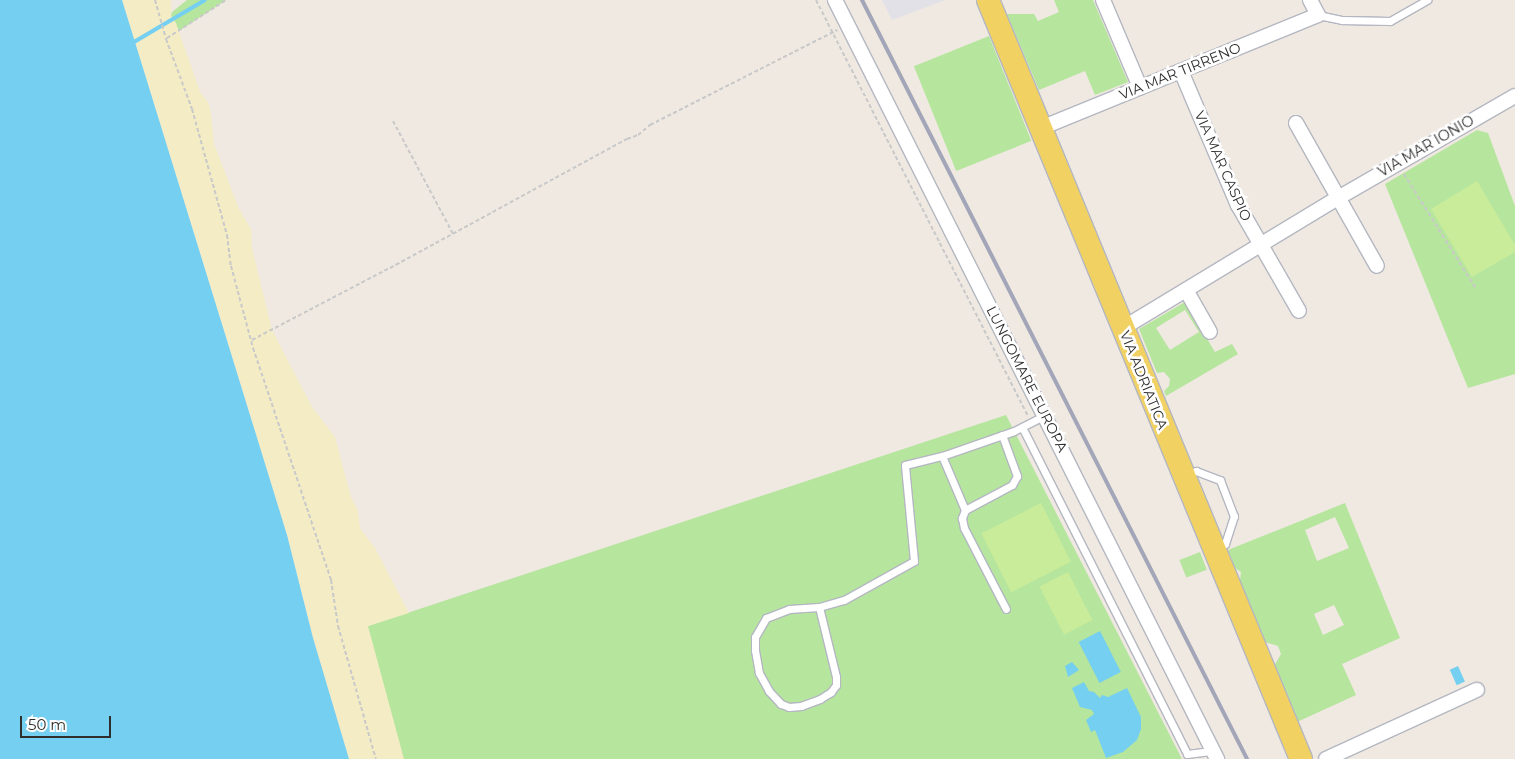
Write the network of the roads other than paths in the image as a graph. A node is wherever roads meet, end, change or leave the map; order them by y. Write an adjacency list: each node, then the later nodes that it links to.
1 (835, 0): 19 (street, LUNGOMARE EUROPA)
2 (988, 0): 11 (main road, VIA ADRIATICA)
3 (1103, 0): 8 (street)
4 (1310, 0): 6 (street)
5 (1427, 0): 6 (lane)
6 (1318, 14): 7 (street, VIA MAR TIRRENO)
7 (1181, 71): 8 (street, VIA MAR TIRRENO); 13 (street, VIA MAR CASPIO)
8 (1140, 88): 11 (street, VIA MAR TIRRENO)
9 (1515, 96): 12 (street, VIA MAR IONIO)
10 (1296, 123): 12 (street)
11 (1041, 128): 17 (main road, VIA ADRIATICA)
12 (1338, 198): 13 (street, VIA MAR IONIO); 14 (street)
13 (1261, 244): 15 (street, VIA MAR IONIO); 16 (street, VIA MAR CASPIO)
14 (1378, 266)
15 (1186, 290): 17 (street, VIA MAR IONIO); 18 (street)
16 (1299, 311)
17 (1123, 328): 23 (main road, VIA ADRIATICA)
18 (1210, 332)
19 (1045, 415): 20 (lane); 29 (street, LUNGOMARE EUROPA)
20 (1022, 427): 21 (lane); 29 (lane)
21 (1002, 435): 22 (lane); 24 (lane)
22 (942, 456): 24 (lane); 26 (lane)
23 (1184, 476): 25 (main road, VIA ADRIATICA); 25 (lane)
24 (965, 510): 27 (lane)
25 (1214, 549): 30 (main road, VIA ADRIATICA)
26 (819, 608): 26 (lane)
27 (1006, 609)
28 (1477, 690): 31 (street)
29 (1215, 755)
30 (1301, 759)
31 (1326, 759)

